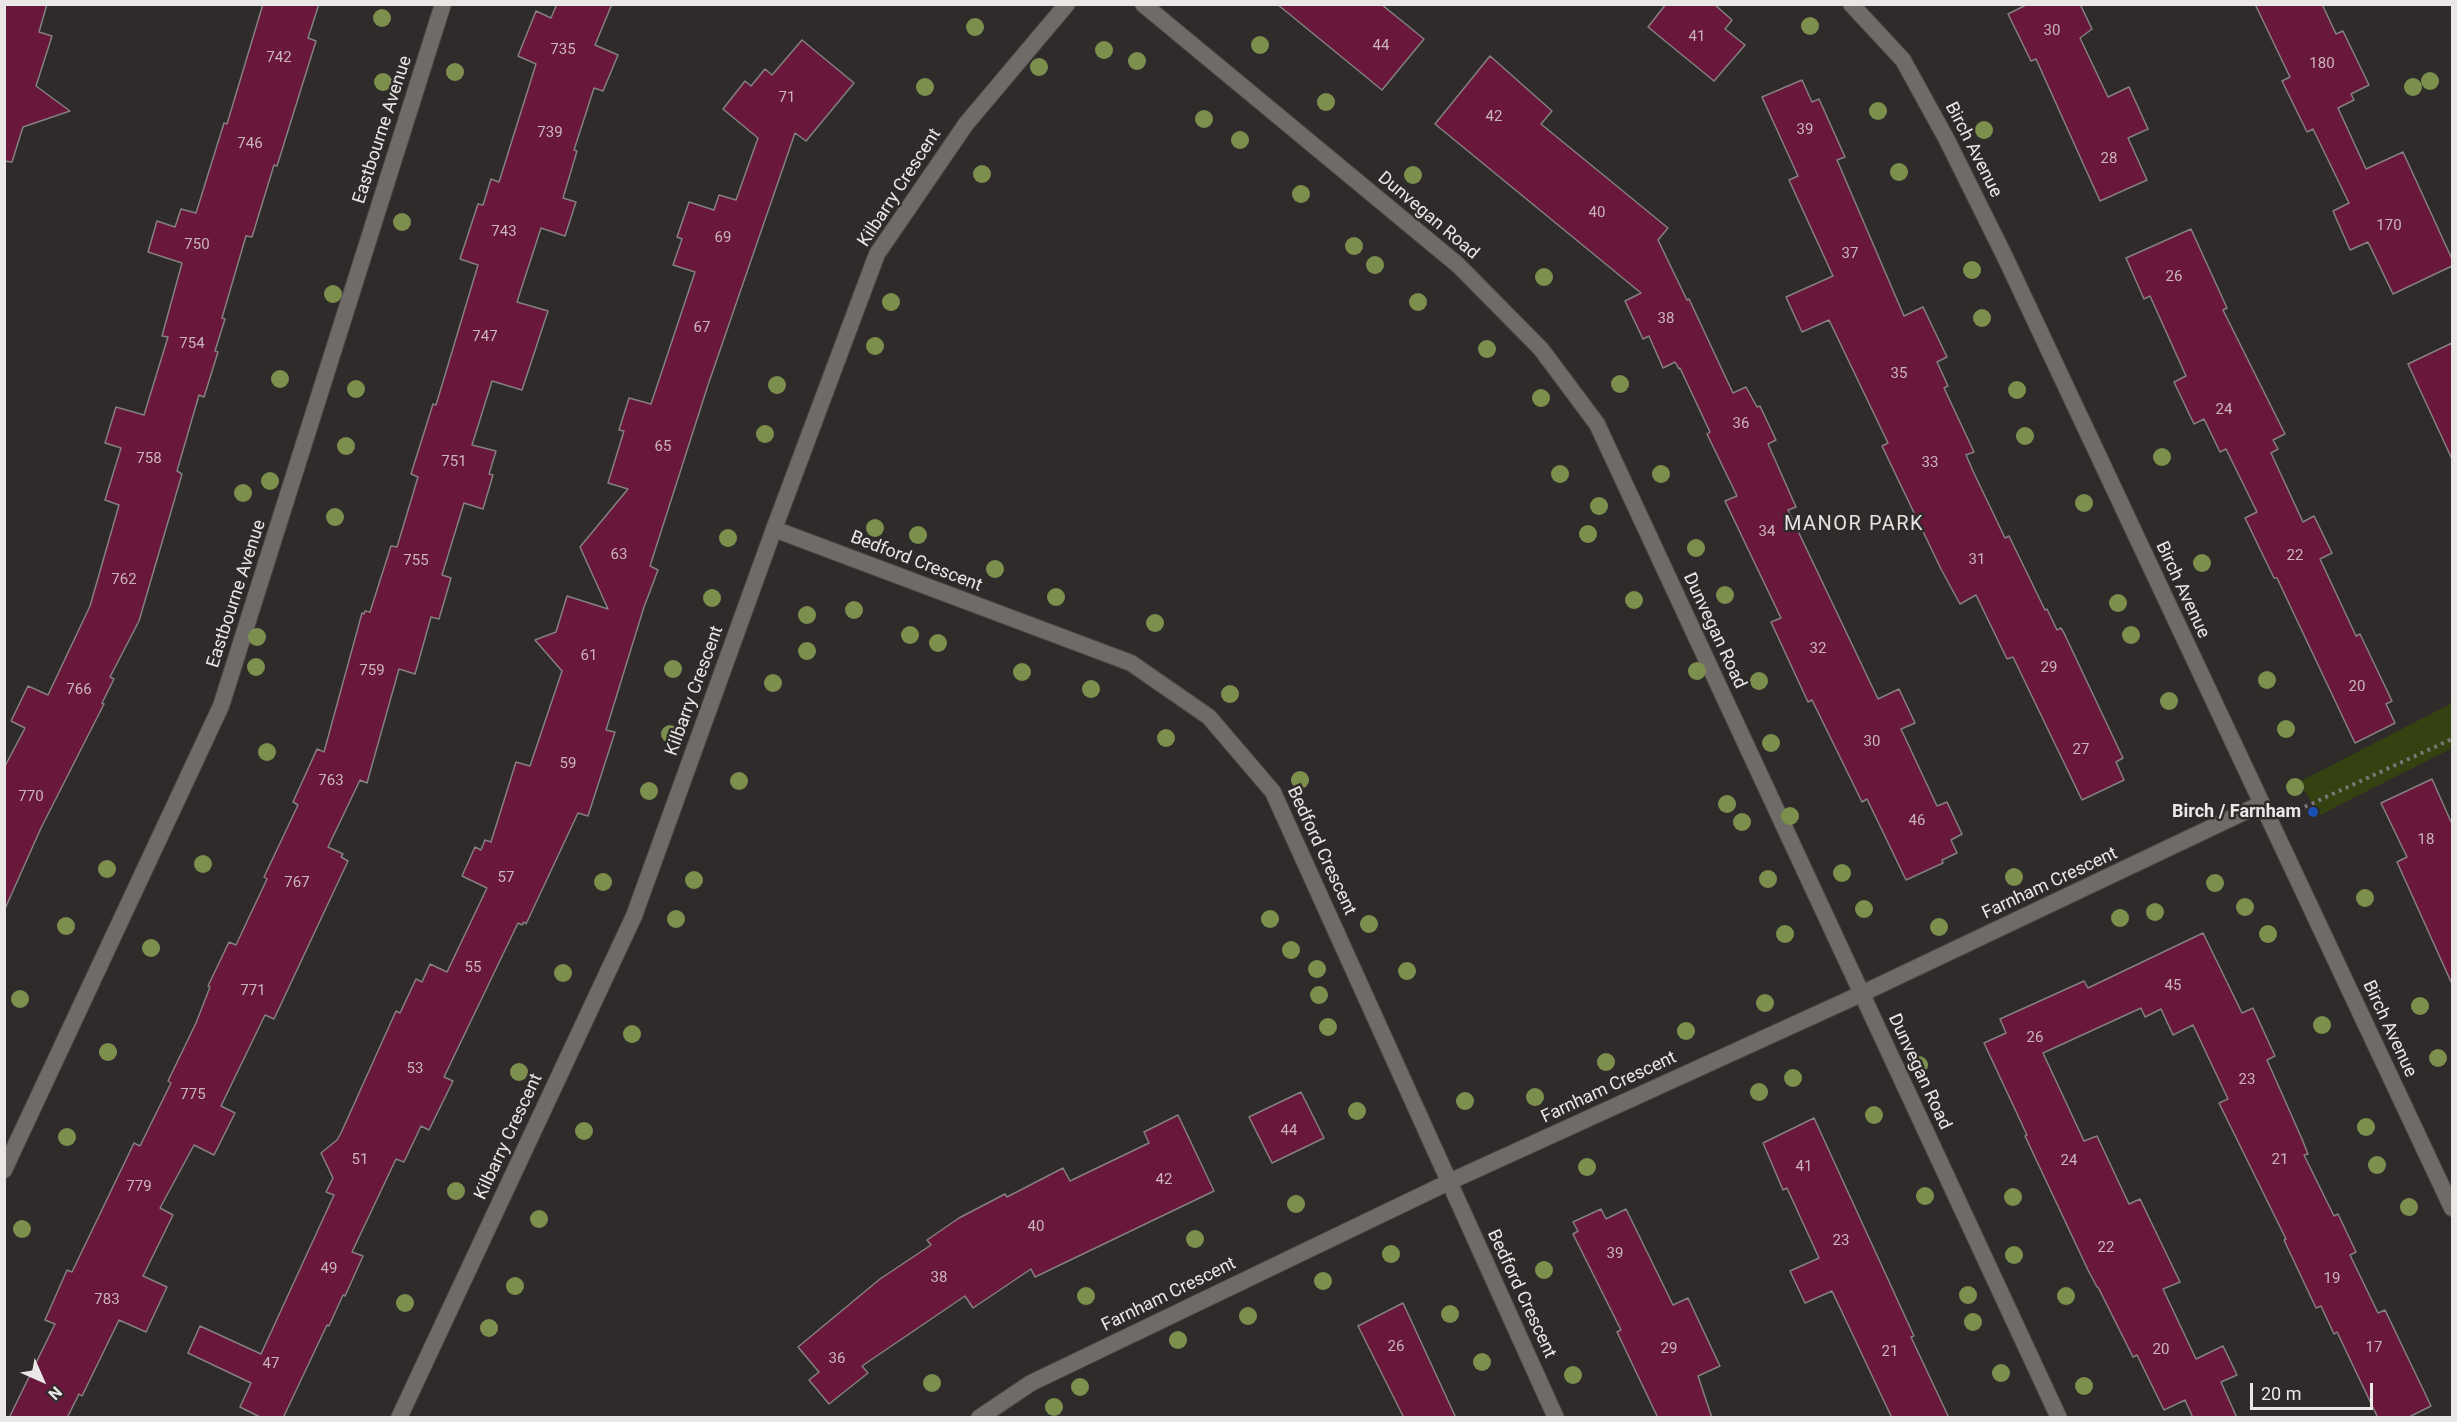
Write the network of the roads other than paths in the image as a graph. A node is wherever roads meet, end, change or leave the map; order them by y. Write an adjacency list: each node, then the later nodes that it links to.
1 (443, 4): 8 (street, Eastbourne Avenue)
2 (1067, 4): 5 (street, Kilbarry Crescent)
3 (1143, 4): 7 (street, Dunvegan Road)
4 (1851, 4): 6 (street, Birch Avenue)
5 (774, 529): 9 (street, Bedford Crescent); 11 (street, Kilbarry Crescent)
6 (2261, 804): 7 (street, Farnham Crescent); 10 (street, Birch Avenue)
7 (1862, 994): 9 (street, Farnham Crescent); 14 (street, Dunvegan Road)
8 (4, 1170)
9 (1449, 1182): 12 (street, Farnham Crescent); 13 (street, Bedford Crescent)
10 (2452, 1208)
11 (399, 1418)
12 (979, 1418)
13 (1556, 1418)
14 (2059, 1418)

